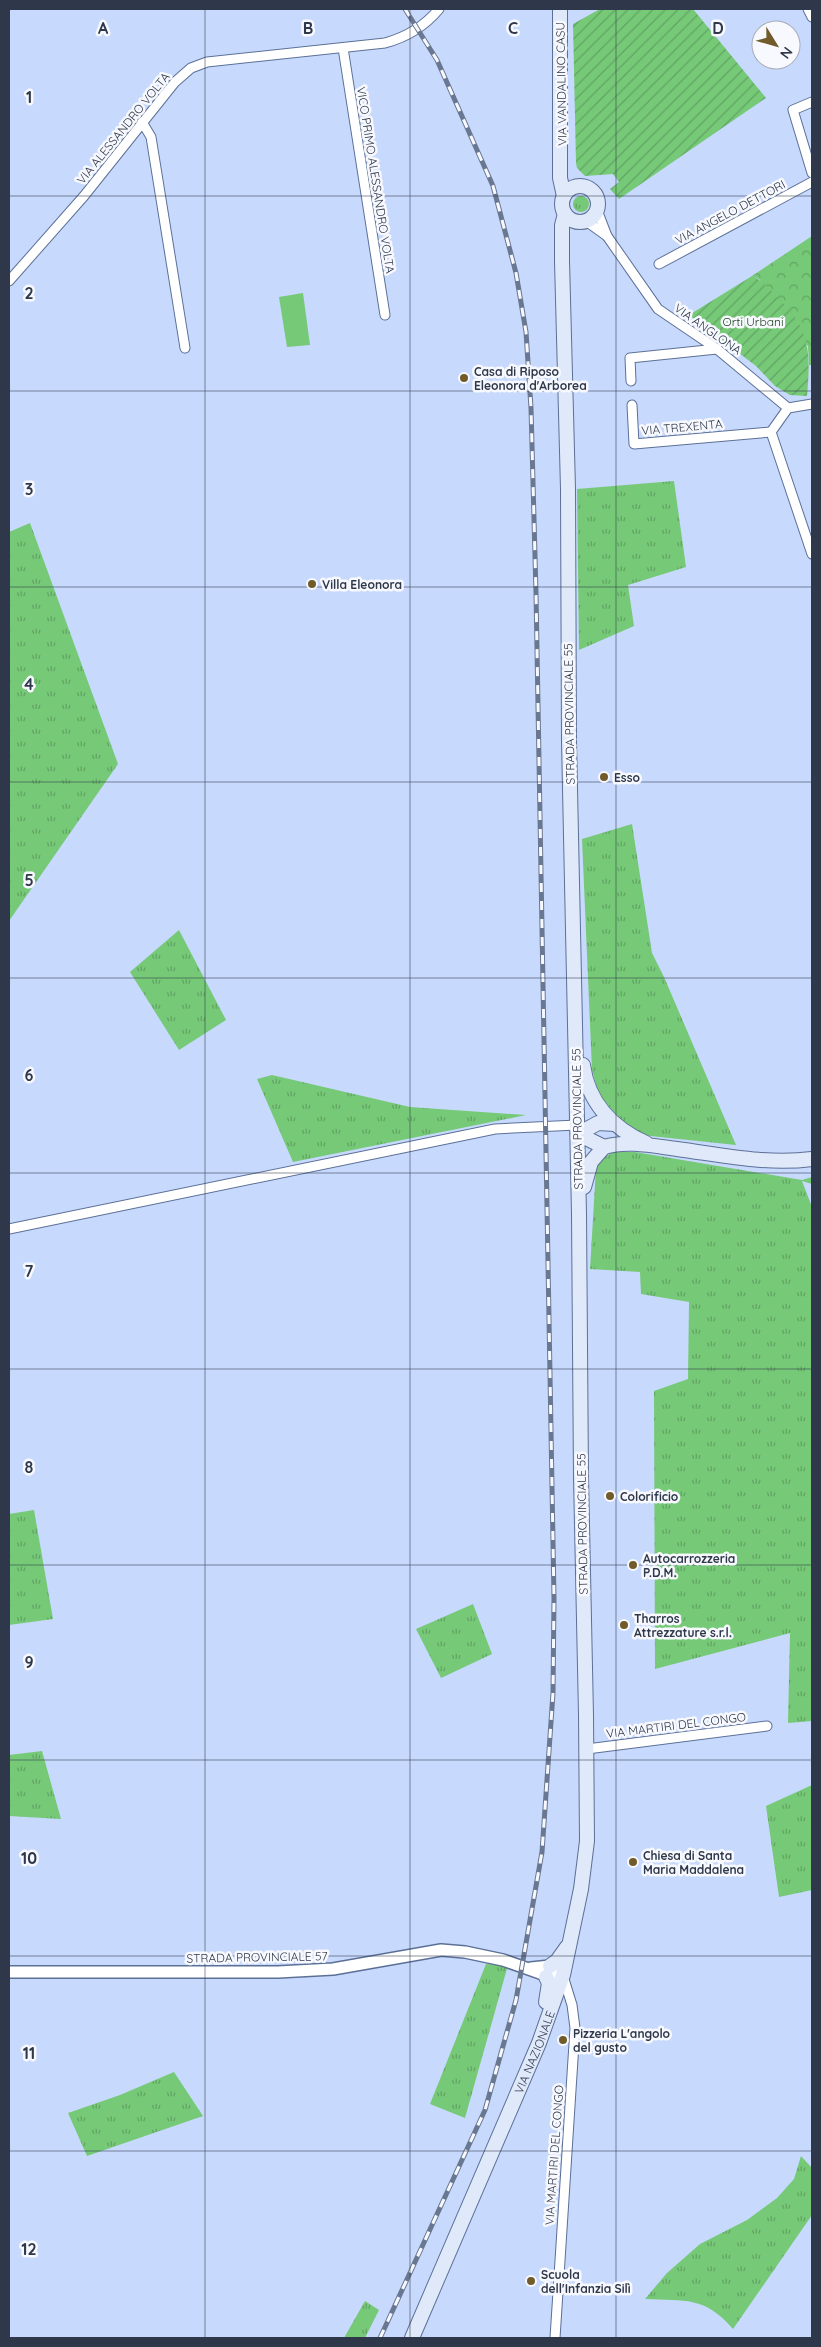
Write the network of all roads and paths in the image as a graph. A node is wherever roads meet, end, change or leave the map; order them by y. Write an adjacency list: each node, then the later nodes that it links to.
1 (560, 9): 8 (main road, VIA VANDALINO CASU)
2 (808, 9): 4 (street)
3 (436, 11): 5 (street, VIA ALESSANDRO VOLTA)
4 (812, 17)
5 (343, 48): 7 (street, VIA ALESSANDRO VOLTA); 18 (street, VICO PRIMO ALESSANDRO VOLTA)
6 (812, 102): 9 (street)
7 (142, 122): 17 (street, VIA ALESSANDRO VOLTA); 19 (street)
8 (561, 159): 11 (main road, VIA VANDALINO CASU); 12 (main road, VIA VANDALINO CASU)
9 (812, 173)
10 (812, 182): 16 (street, VIA ANGELO DETTORI)
11 (582, 186): 12 (main road); 13 (main road)
12 (564, 196): 14 (main road)
13 (597, 210): 14 (main road); 15 (street, VIA ANGLONA)
14 (576, 219): 15 (street, VIA ANGLONA); 27 (main road, STRADA PROVINCIALE 55)
15 (607, 236): 20 (street, VIA ANGLONA)
16 (659, 264)
17 (9, 281)
18 (385, 315)
19 (185, 348)
20 (717, 349): 21 (street); 24 (street, VIA ANGLONA)
21 (631, 382)
22 (812, 404): 24 (street)
23 (632, 405): 25 (street, VIA TREXENTA)
24 (788, 408): 25 (street)
25 (771, 432): 26 (street)
26 (812, 554)
27 (574, 1020): 28 (main road); 29 (main road, STRADA PROVINCIALE 55)
28 (615, 1124): 29 (main road); 30 (main road)
29 (577, 1130): 31 (main road); 33 (main road, STRADA PROVINCIALE 55); 34 (street)
30 (653, 1146): 31 (main road); 32 (main road)
31 (604, 1147): 33 (main road)
32 (812, 1159)
33 (579, 1214): 36 (main road, STRADA PROVINCIALE 55)
34 (9, 1230)
35 (767, 1726): 36 (street, VIA MARTIRI DEL CONGO)
36 (587, 1749): 37 (main road, VIA NAZIONALE)
37 (570, 1942): 38 (main road); 40 (main road, VIA NAZIONALE)
38 (548, 1971): 39 (street, STRADA PROVINCIALE 57); 40 (street); 41 (main road)
39 (9, 1972)
40 (563, 1975): 41 (main road, VIA NAZIONALE); 43 (street, VIA MARTIRI DEL CONGO)
41 (538, 2043): 42 (main road, VIA NAZIONALE)
42 (412, 2338)
43 (556, 2338)

